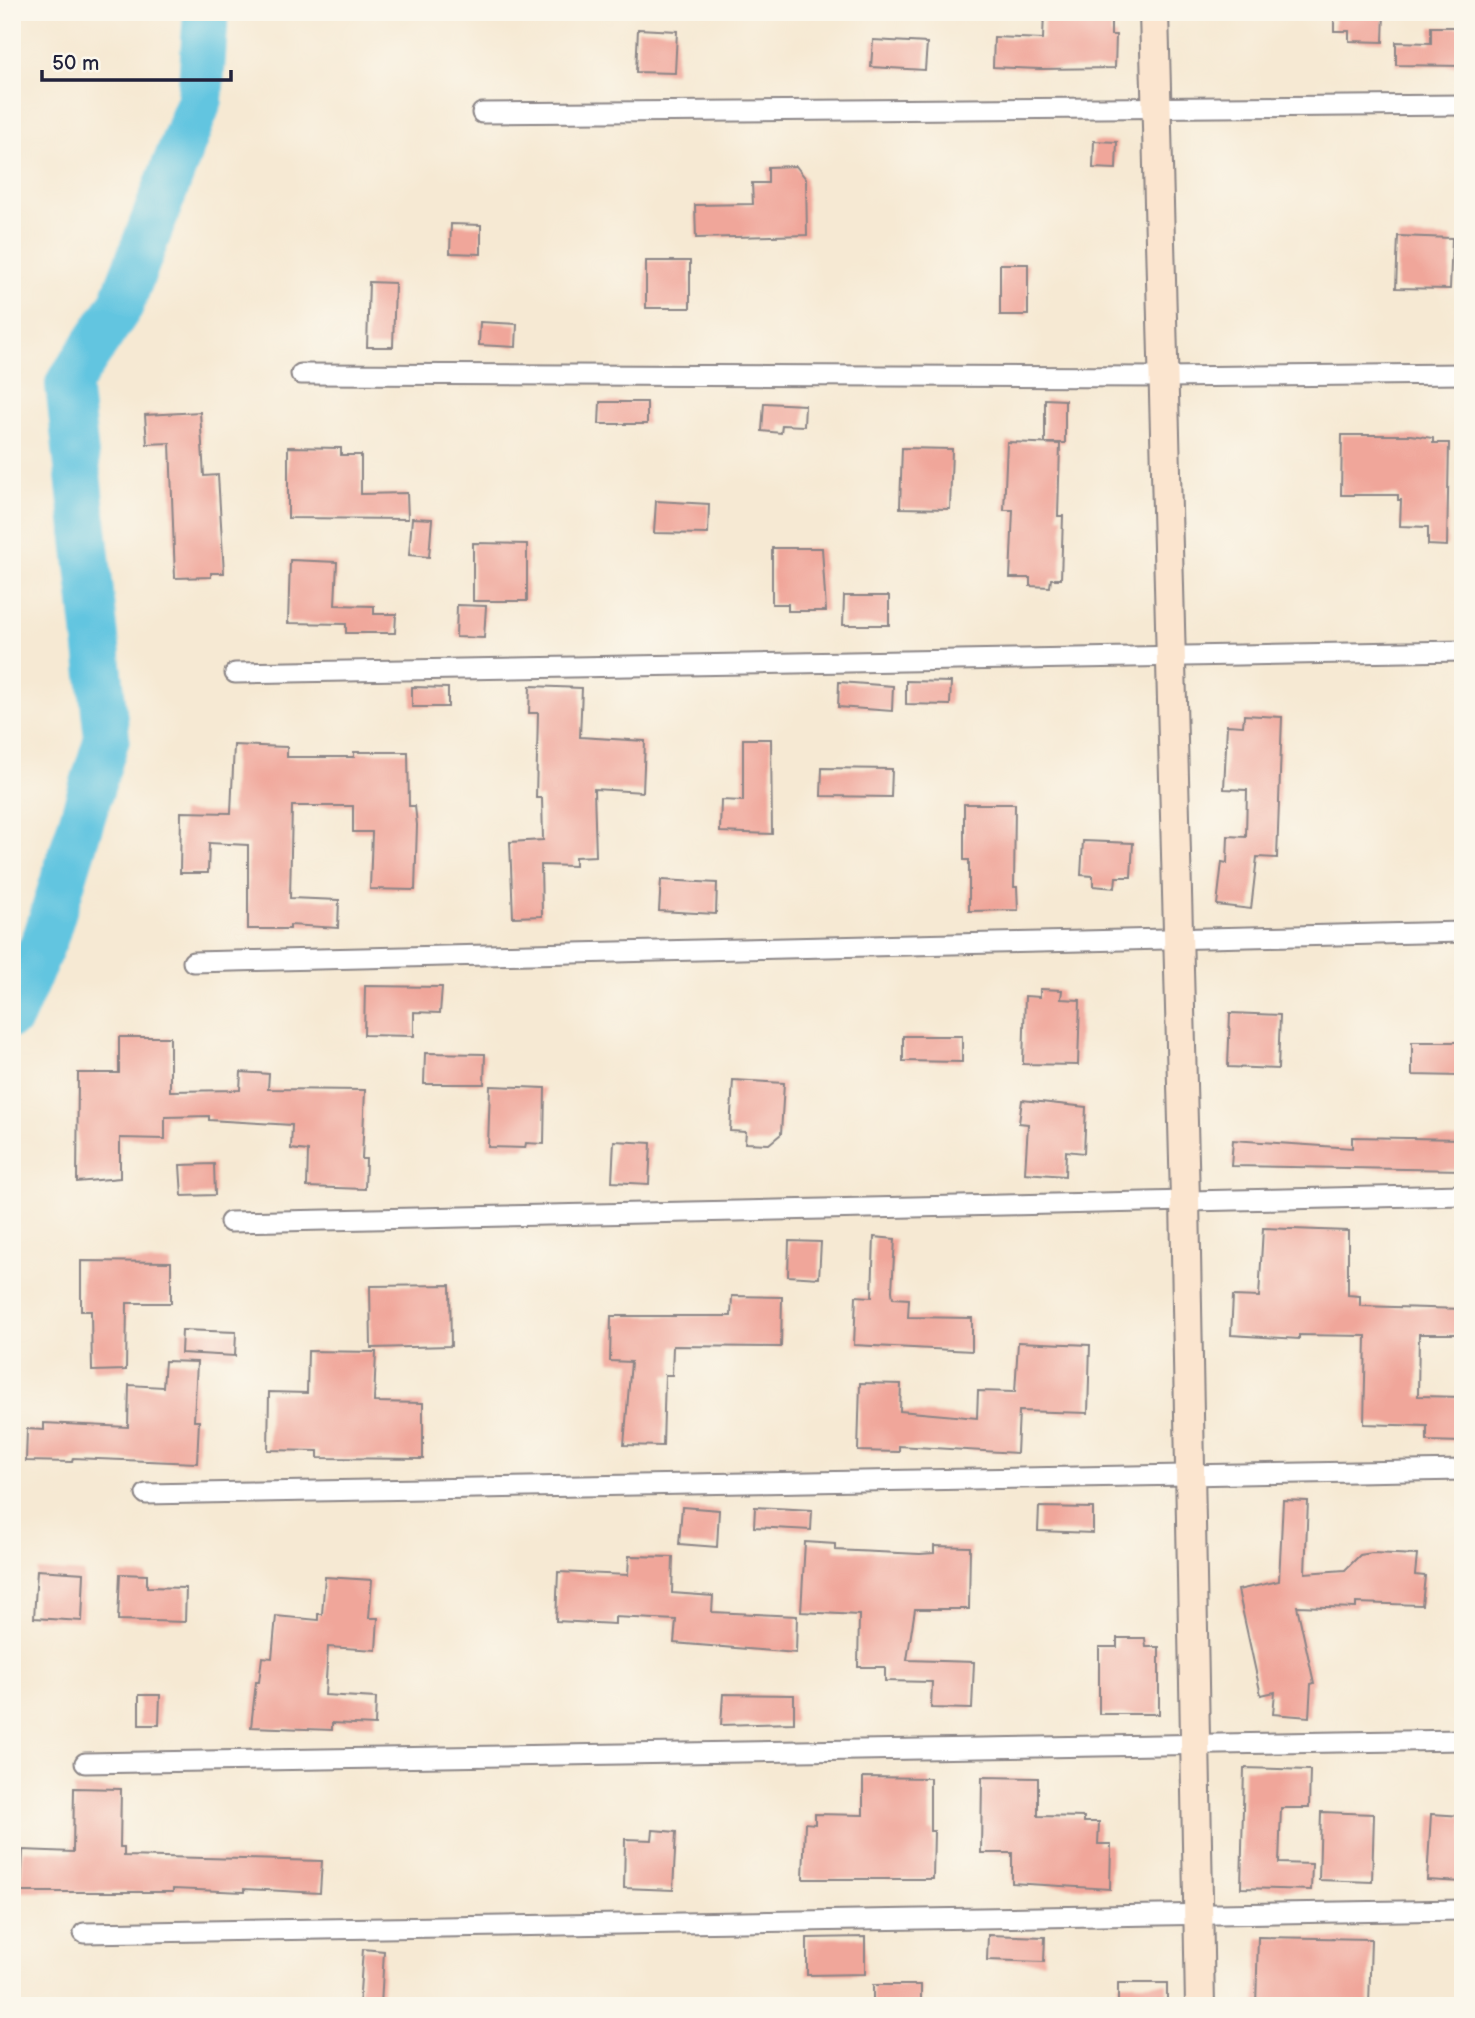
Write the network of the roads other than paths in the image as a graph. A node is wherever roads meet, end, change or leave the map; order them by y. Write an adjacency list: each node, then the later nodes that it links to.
1 (1154, 12): 3 (main road)
2 (1463, 105): 3 (street)
3 (1157, 109): 4 (street); 7 (main road)
4 (482, 113)
5 (301, 374): 7 (street)
6 (1463, 374): 7 (street)
7 (1164, 377): 9 (main road)
8 (1463, 651): 9 (street)
9 (1171, 656): 10 (street); 12 (main road)
10 (235, 673)
11 (1463, 932): 12 (street)
12 (1178, 939): 13 (street); 15 (main road)
13 (193, 962)
14 (1463, 1195): 15 (street)
15 (1185, 1199): 16 (street); 18 (main road)
16 (230, 1222)
17 (1463, 1470): 18 (street)
18 (1190, 1475): 19 (street); 21 (main road)
19 (146, 1494)
20 (1463, 1740): 21 (street)
21 (1195, 1745): 22 (street); 24 (main road)
22 (85, 1763)
23 (1463, 1910): 24 (street)
24 (1198, 1913): 25 (street); 26 (main road)
25 (84, 1933)
26 (1200, 2006)

